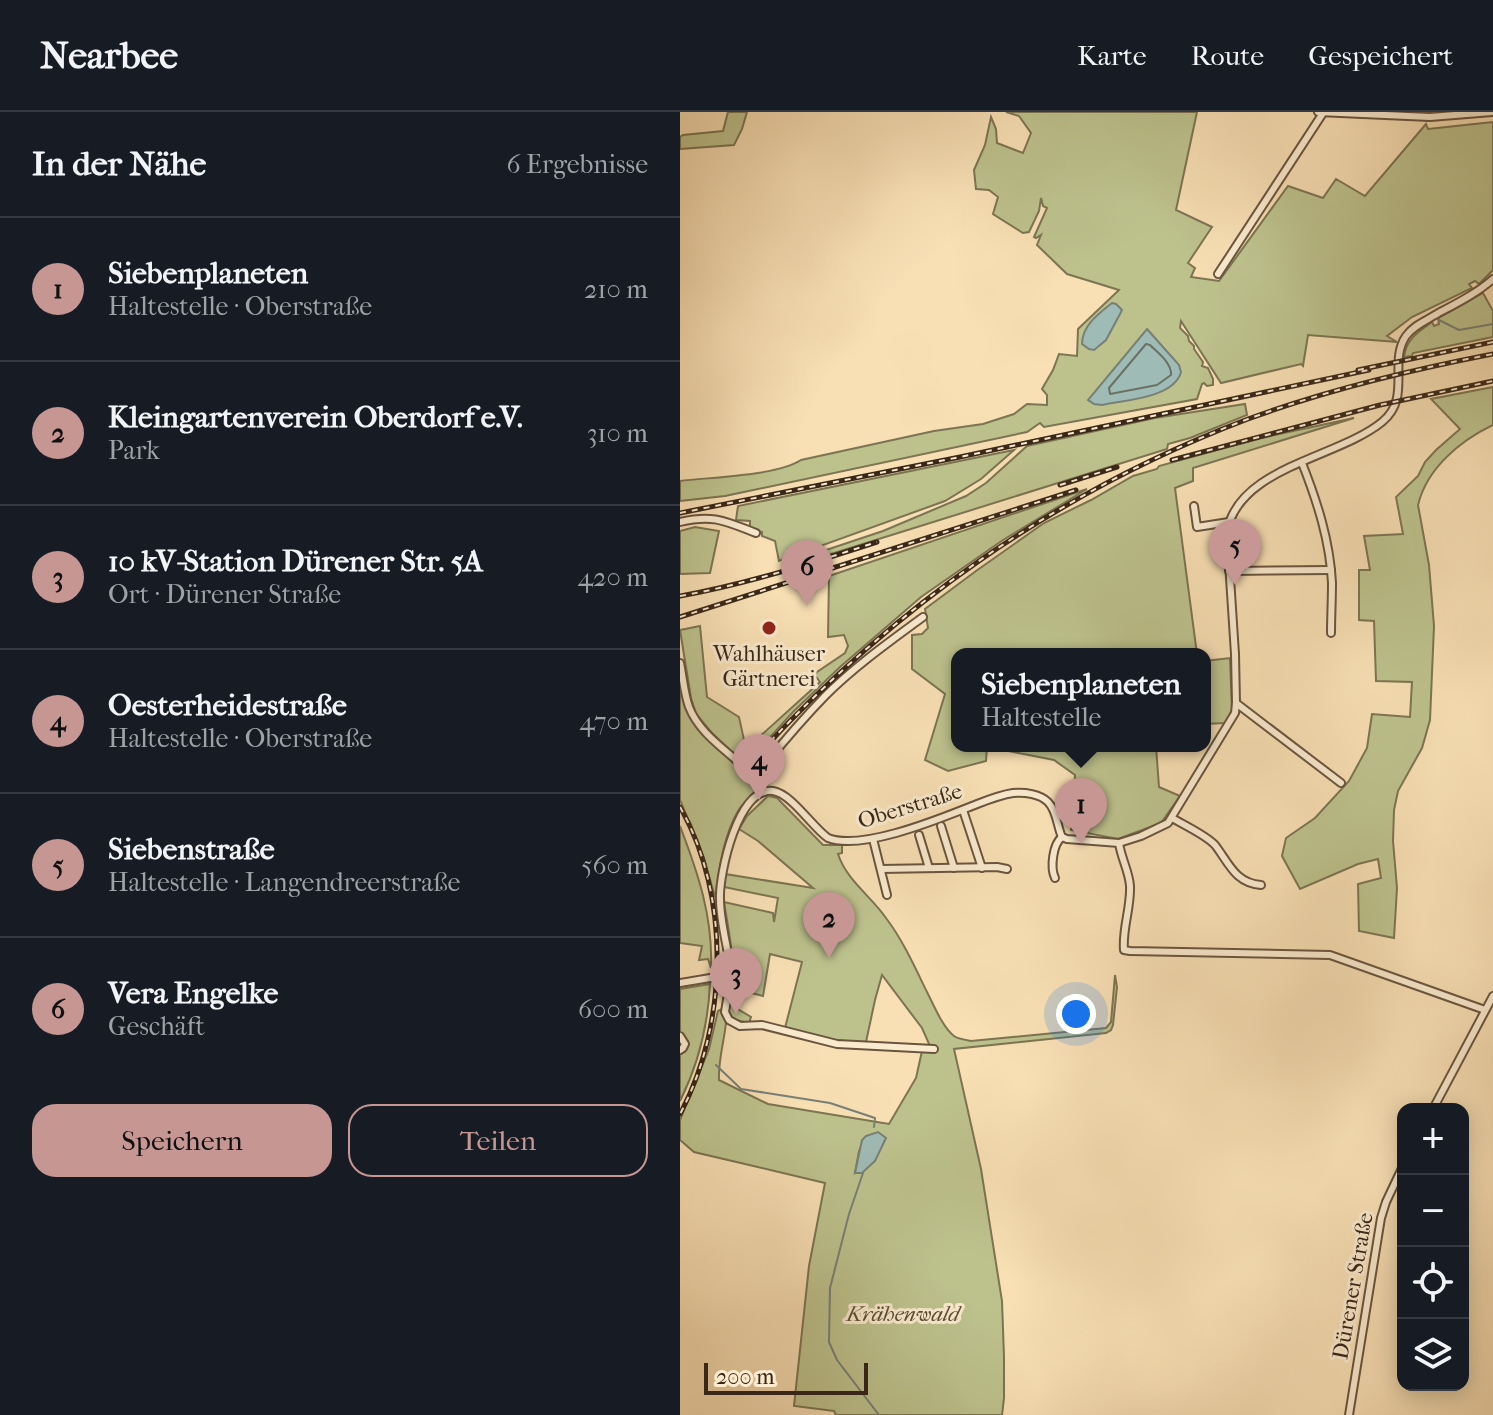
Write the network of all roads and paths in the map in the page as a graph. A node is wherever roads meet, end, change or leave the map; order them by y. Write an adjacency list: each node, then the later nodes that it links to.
1 (1321, 112): 3 (street); 4 (street)
2 (1492, 112): 3 (street)
3 (1471, 114)
4 (1218, 274)
5 (1493, 279): 6 (street)
6 (1302, 463): 9 (street); 11 (street)
7 (1194, 506): 9 (street)
8 (680, 522): 10 (street)
9 (1229, 522): 12 (street)
10 (756, 533)
11 (1331, 570): 12 (street); 14 (street)
12 (1229, 571): 16 (street)
13 (923, 617): 17 (street)
14 (1331, 633)
15 (680, 663): 17 (street)
16 (1236, 703): 18 (street); 21 (street)
17 (755, 777): 19 (street)
18 (1341, 783)
19 (764, 792): 25 (street, Oberstraße); 35 (street)
20 (963, 810): 23 (street, Oberstraße); 24 (street, Oberstraße); 29 (street)
21 (1172, 818): 26 (street); 33 (street)
22 (941, 826): 28 (street)
23 (917, 831): 25 (street, Oberstraße); 27 (street)
24 (1062, 837): 26 (street); 32 (street)
25 (873, 839): 30 (street)
26 (1119, 843): 38 (street)
27 (929, 868): 28 (street); 30 (street)
28 (954, 868): 29 (street)
29 (982, 868): 31 (street)
30 (881, 869): 34 (street)
31 (1007, 869)
32 (1055, 878)
33 (1261, 885)
34 (887, 895)
35 (728, 973): 36 (street); 40 (street)
36 (680, 983)
37 (1493, 996): 38 (street)
38 (1485, 1010): 42 (street)
39 (680, 1036): 41 (street)
40 (934, 1049)
41 (680, 1050)
42 (1436, 1103)
43 (1399, 1175): 44 (street, Dürener Straße)
44 (1349, 1415)

